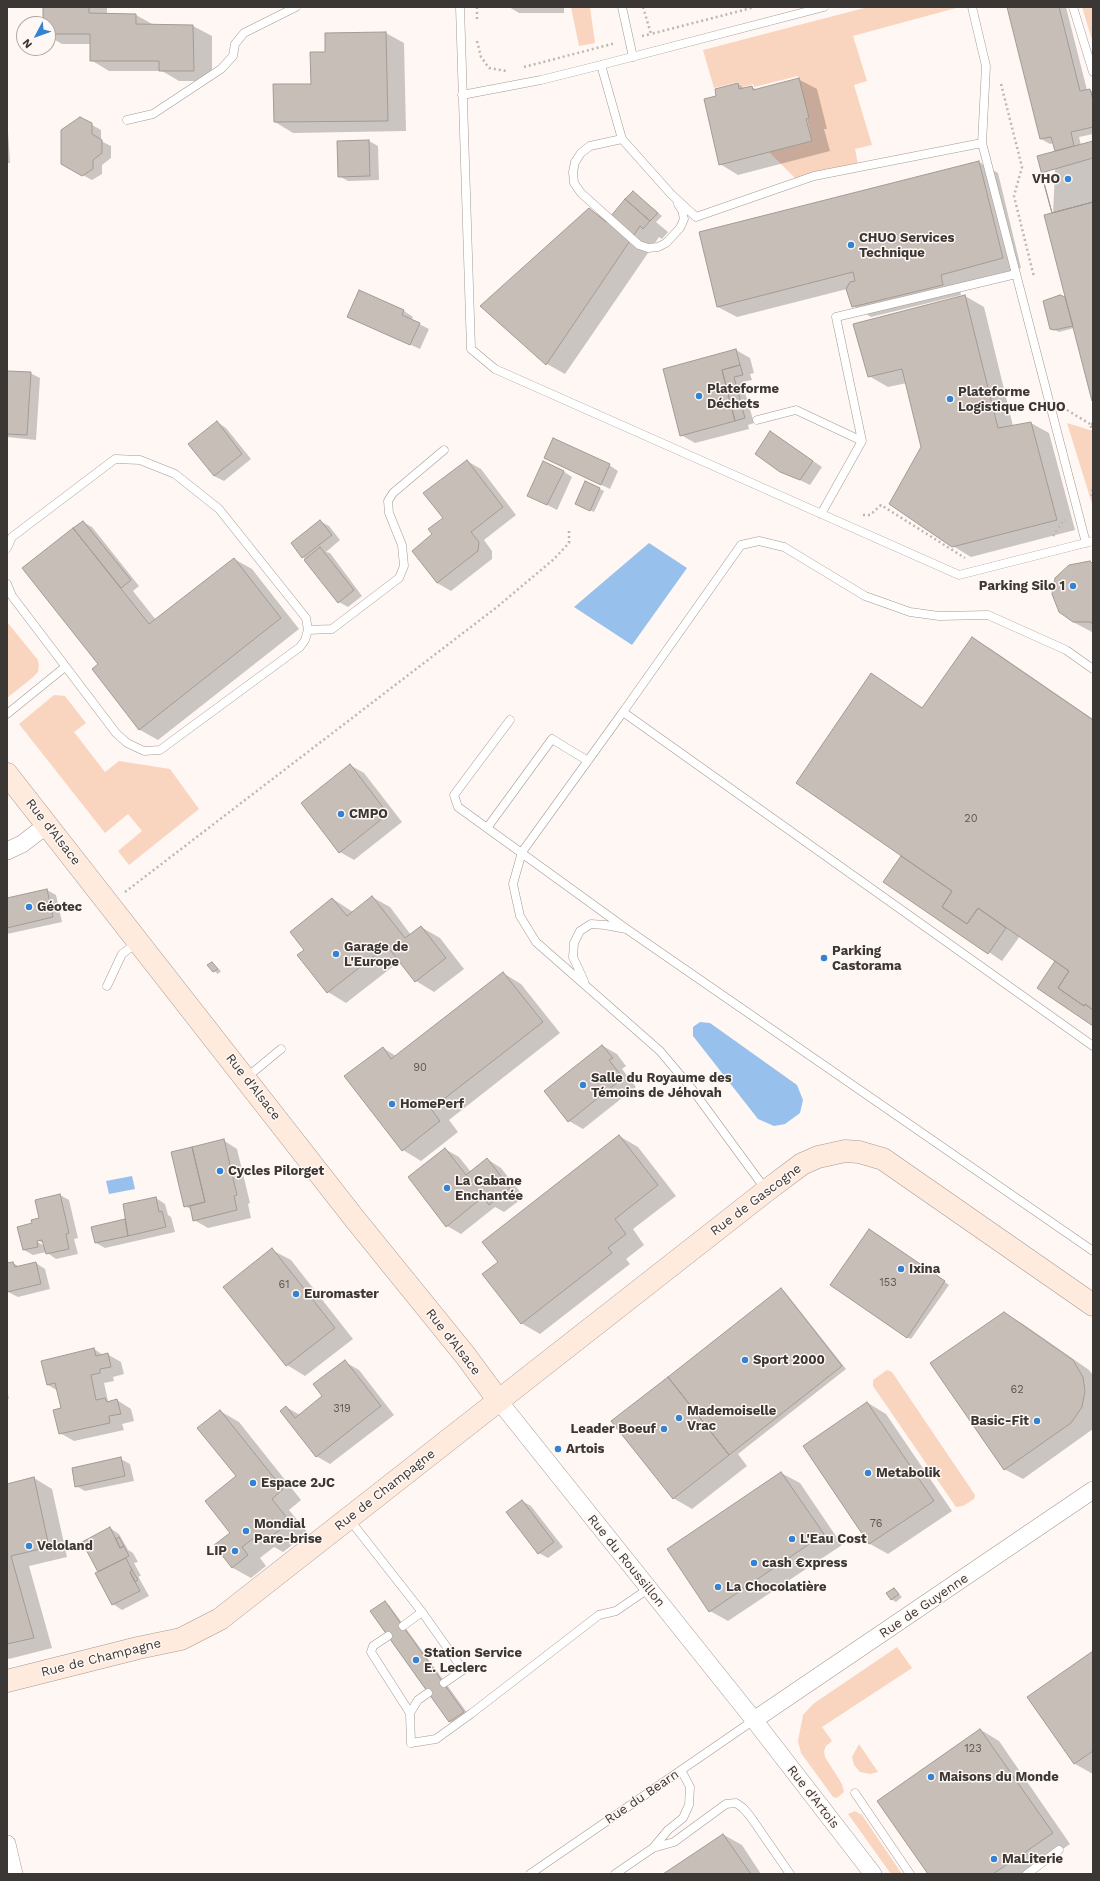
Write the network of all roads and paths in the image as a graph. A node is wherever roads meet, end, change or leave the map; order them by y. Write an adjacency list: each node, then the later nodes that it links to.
1 (296, 7): 21 (lane)
2 (460, 7): 20 (lane)
3 (477, 7): 10 (path)
4 (622, 7): 13 (lane)
5 (643, 7): 11 (path)
6 (755, 7): 11 (path)
7 (824, 7): 14 (lane)
8 (972, 7): 23 (lane)
9 (1073, 7): 18 (lane)
10 (477, 29)
11 (651, 34): 13 (path)
12 (477, 36): 17 (path)
13 (630, 40): 14 (lane); 16 (path)
14 (633, 57): 15 (lane)
15 (601, 65): 20 (lane); 22 (lane)
16 (522, 67)
17 (506, 71)
18 (1093, 72)
19 (999, 76): 26 (path)
20 (462, 95): 35 (lane)
21 (127, 120)
22 (622, 140): 24 (lane); 24 (lane)
23 (982, 143): 24 (lane); 25 (lane)
24 (671, 194)
25 (1016, 274): 31 (lane); 37 (lane)
26 (1035, 280)
27 (1066, 410): 29 (path)
28 (757, 420): 31 (lane)
29 (1092, 424): 30 (path)
30 (1093, 432)
31 (862, 441): 35 (lane)
32 (444, 450): 44 (lane)
33 (1093, 490): 34 (path)
34 (1093, 499)
35 (821, 514): 40 (lane)
36 (860, 515): 42 (path)
37 (1079, 517): 39 (path); 40 (lane)
38 (569, 529): 56 (path)
39 (1049, 539)
40 (1089, 542)
41 (7, 548): 44 (lane)
42 (969, 560)
43 (7, 584): 45 (lane)
44 (308, 630): 45 (lane)
45 (65, 667): 48 (lane)
46 (1093, 669): 47 (lane)
47 (623, 712): 50 (lane); 61 (lane)
48 (7, 714)
49 (510, 720): 53 (lane)
50 (588, 761): 53 (lane); 55 (lane)
51 (7, 774): 52 (street, Rue d'Alsace)
52 (47, 825): 54 (street); 56 (street, Rue d'Alsace)
53 (487, 828): 55 (lane)
54 (7, 851)
55 (522, 852): 57 (lane); 59 (lane)
56 (109, 904): 58 (street, Rue d'Alsace)
57 (628, 930): 59 (lane); 65 (lane)
58 (138, 942): 60 (lane); 63 (street, Rue d'Alsace)
59 (584, 984): 64 (lane)
60 (107, 986)
61 (1093, 1046)
62 (281, 1049): 63 (lane)
63 (246, 1078): 67 (street, Rue d'Alsace)
64 (766, 1191): 66 (street, Rue de Gascogne); 67 (street, Rue de Gascogne)
65 (1093, 1251)
66 (1093, 1305)
67 (499, 1400): 69 (street, Rue de Champagne); 70 (street, Rue du Roussillon)
68 (1093, 1490): 78 (street, Rue de Guyenne)
69 (349, 1518): 71 (lane); 74 (street, Rue de Champagne)
70 (648, 1589): 77 (lane); 78 (street, Rue du Roussillon)
71 (422, 1612): 72 (lane); 75 (lane)
72 (403, 1626)
73 (388, 1636): 77 (lane)
74 (7, 1682)
75 (444, 1683)
76 (428, 1693): 77 (lane)
77 (410, 1713)
78 (754, 1720): 79 (lane, Rue du Bearn); 88 (street, Rue d'Artois)
79 (681, 1770): 82 (lane); 85 (lane, Rue du Bearn)
80 (855, 1793): 89 (lane)
81 (7, 1844): 84 (street)
82 (653, 1848): 86 (lane); 87 (lane)
83 (1059, 1850): 90 (lane)
84 (14, 1874)
85 (530, 1874)
86 (615, 1874)
87 (790, 1874)
88 (872, 1874)
89 (910, 1874)
90 (1027, 1874)

